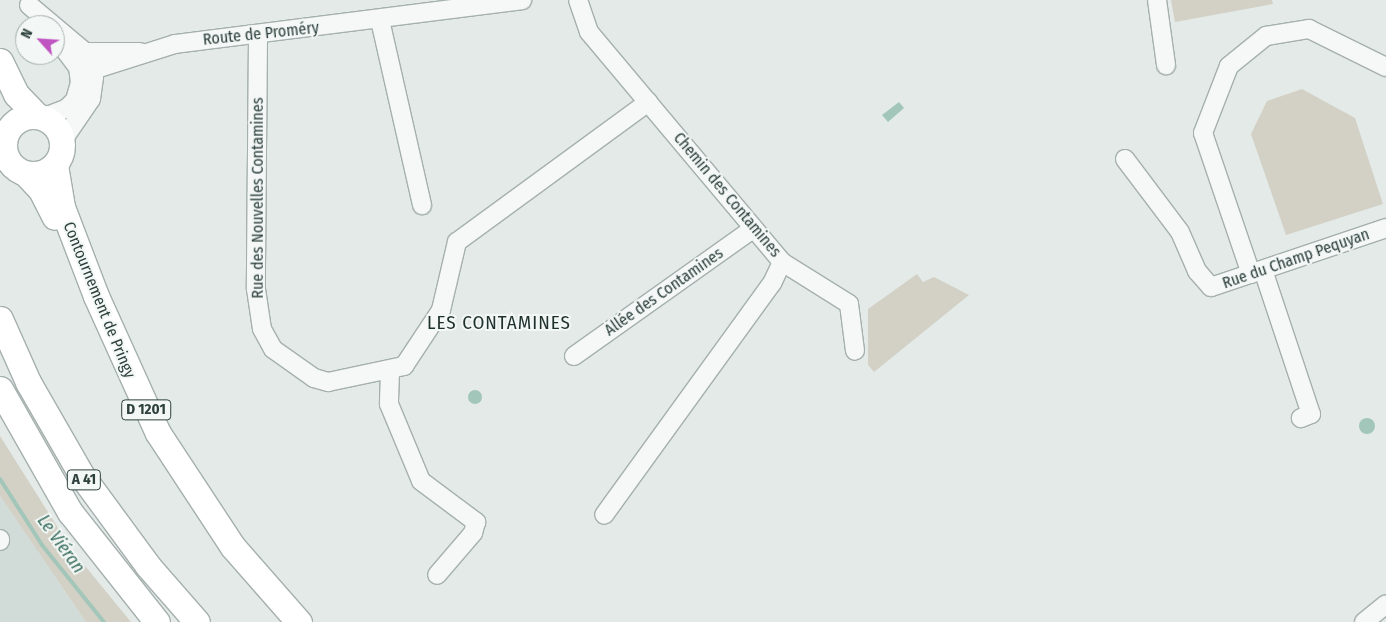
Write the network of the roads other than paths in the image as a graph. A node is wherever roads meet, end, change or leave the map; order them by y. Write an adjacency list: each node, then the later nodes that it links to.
1 (522, 0): 5 (street, Route de Proméry)
2 (578, 0): 15 (street, Chemin des Contamines)
3 (1158, 0): 12 (street)
4 (26, 3): 6 (street); 11 (street)
5 (445, 5): 7 (street, Route de Proméry)
6 (35, 15)
7 (380, 20): 8 (street, Route de Proméry); 21 (street)
8 (258, 37): 11 (street, Route de Proméry); 29 (street, Rue des Nouvelles Contamines)
9 (65, 46): 11 (street)
10 (0, 61): 16 (highway, Contournement de Pringy / D 1201)
11 (85, 63): 16 (street); 18 (street)
12 (1166, 65)
13 (1386, 66): 25 (street)
14 (0, 87): 17 (highway, Contournement de Pringy / D 1201)
15 (648, 102): 23 (street, Chemin des Contamines); 29 (street, Rue des Nouvelles Contamines)
16 (40, 117): 17 (highway); 18 (highway, Contournement de Pringy / D 1201)
17 (8, 130): 20 (highway, Contournement de Pringy / D 1201)
18 (58, 154): 20 (highway); 38 (highway, Contournement de Pringy / D 1201)
19 (1125, 159): 25 (street, Rue du Champ Pequyan)
20 (26, 174): 37 (highway, Contournement de Pringy / D 1201)
21 (422, 205)
22 (1386, 228): 25 (street, Rue du Champ Pequyan)
23 (753, 229): 24 (street, Chemin des Contamines); 28 (street, Allée des Contamines)
24 (782, 262): 27 (street); 32 (street, Chemin des Contamines)
25 (1257, 272): 31 (street)
26 (0, 319): 36 (highway, A 41)
27 (855, 351)
28 (574, 356)
29 (390, 372): 33 (street)
30 (0, 390): 35 (highway, A 41)
31 (1301, 418)
32 (604, 515)
33 (437, 575)
34 (1386, 604): 39 (street)
35 (157, 622)
36 (197, 622)
37 (283, 622)
38 (299, 622)
39 (1364, 622)

